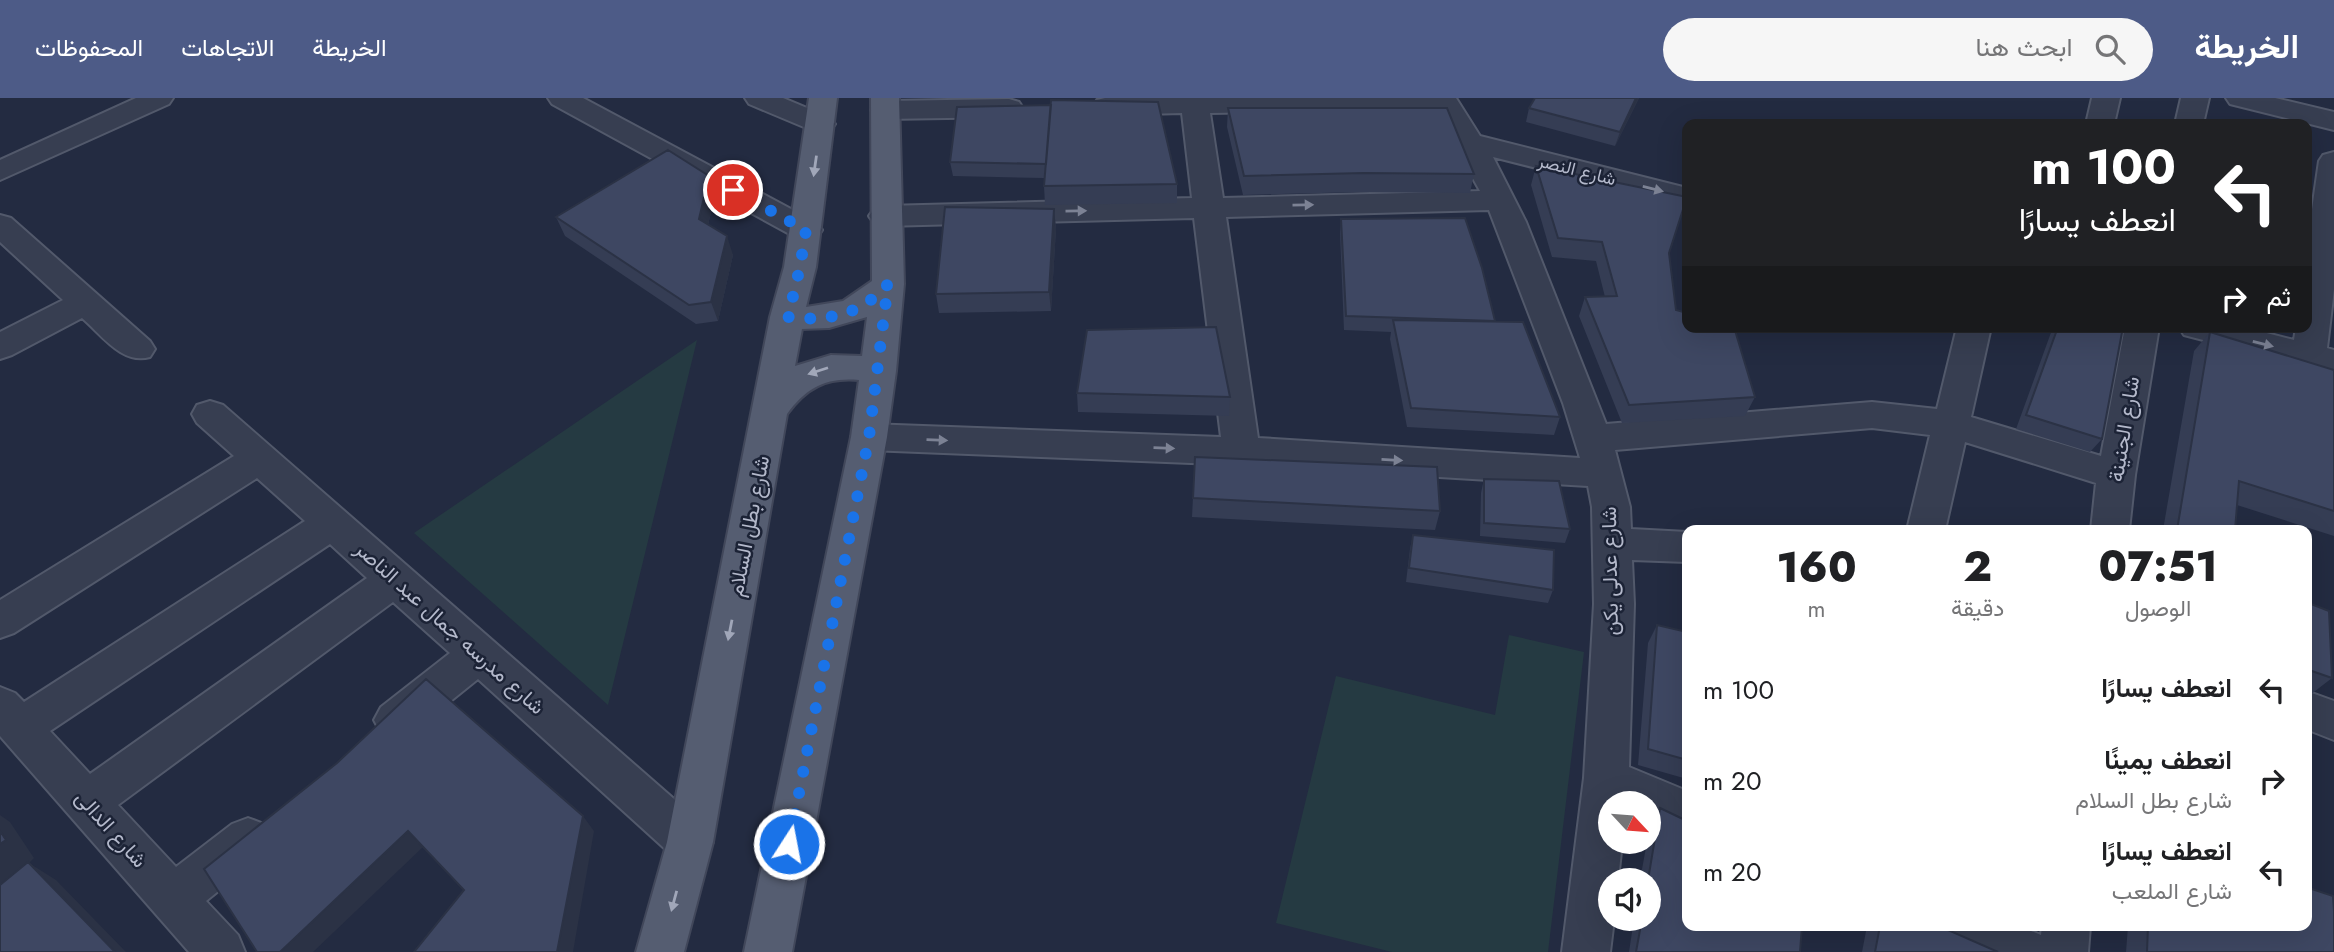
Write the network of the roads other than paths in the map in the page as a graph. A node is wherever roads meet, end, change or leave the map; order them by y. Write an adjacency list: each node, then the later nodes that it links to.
1 (156, 98): 18 (street)
2 (562, 98): 24 (street)
3 (759, 98): 12 (street)
4 (2106, 98): 13 (street)
5 (2195, 98): 14 (street)
6 (2240, 98): 15 (street)
7 (1442, 99): 9 (street); 16 (street, شارع عدلى يكن)
8 (888, 102): 11 (street); 22 (main road)
9 (1195, 104): 10 (street); 21 (street)
10 (1087, 106)
11 (1033, 107)
12 (822, 111): 24 (main road, شارع بطل السلام, one-way to 24)
13 (2101, 119)
14 (2190, 119)
15 (2334, 121)
16 (1468, 142): 19 (street, شارع النصر, one-way to 19); 20 (street, شارع عدلى يكن)
17 (2334, 161): 33 (street)
18 (0, 171)
19 (1682, 196)
20 (1500, 200): 21 (street, one-way to 20); 40 (street, شارع عدلى يكن)
21 (1209, 207): 22 (street, one-way to 21); 39 (street)
22 (885, 216): 25 (main road)
23 (0, 225): 26 (street)
24 (806, 230): 27 (main road, شارع بطل السلام)
25 (888, 284): 27 (main road); 34 (main road)
26 (85, 302): 31 (street); 32 (street)
27 (788, 317): 35 (main road, شارع بطل السلام)
28 (1973, 333): 37 (street)
29 (2141, 333): 42 (street, شارع الجنينة)
30 (2219, 333): 33 (street, one-way to 33)
31 (0, 347)
32 (138, 349)
33 (2321, 359)
34 (879, 371): 35 (main road, one-way to 35); 38 (main road)
35 (771, 410): 59 (main road, شارع بطل السلام, one-way to 59)
36 (210, 414): 41 (street, شارع مدرسه جمال عبد الناصر)
37 (1950, 424): 40 (street); 42 (street); 44 (street)
38 (869, 437): 39 (street, one-way to 39); 65 (main road)
39 (1241, 451): 40 (street, one-way to 40)
40 (1598, 455): 46 (street, شارع عدلى يكن)
41 (260, 458): 43 (street, شارع مدرسه جمال عبد الناصر); 49 (street)
42 (2116, 475): 45 (street, شارع الجنينة)
43 (332, 523): 48 (street, شارع مدرسه جمال عبد الناصر); 52 (street)
44 (1927, 525)
45 (2111, 525)
46 (1614, 544): 47 (street); 55 (street, شارع عدلى يكن)
47 (1682, 547)
48 (395, 579): 50 (street, شارع مدرسه جمال عبد الناصر); 56 (street)
49 (0, 621)
50 (479, 654): 54 (street); 59 (street, شارع مدرسه جمال عبد الناصر)
51 (2312, 712): 53 (street)
52 (10, 717): 56 (street, شارع الدالى)
53 (2334, 721)
54 (370, 741)
55 (1606, 778): 57 (street); 66 (street, شارع عدلى يكن)
56 (86, 802): 60 (street, شارع الدالى)
57 (1682, 810)
58 (282, 811): 60 (street)
59 (690, 842): 64 (main road, شارع بطل السلام, one-way to 64)
60 (173, 898): 63 (street, شارع الدالى)
61 (1974, 931): 67 (street)
62 (2066, 931): 68 (street)
63 (221, 952)
64 (660, 952)
65 (768, 952)
66 (1586, 952)
67 (2025, 952)
68 (2064, 952)

